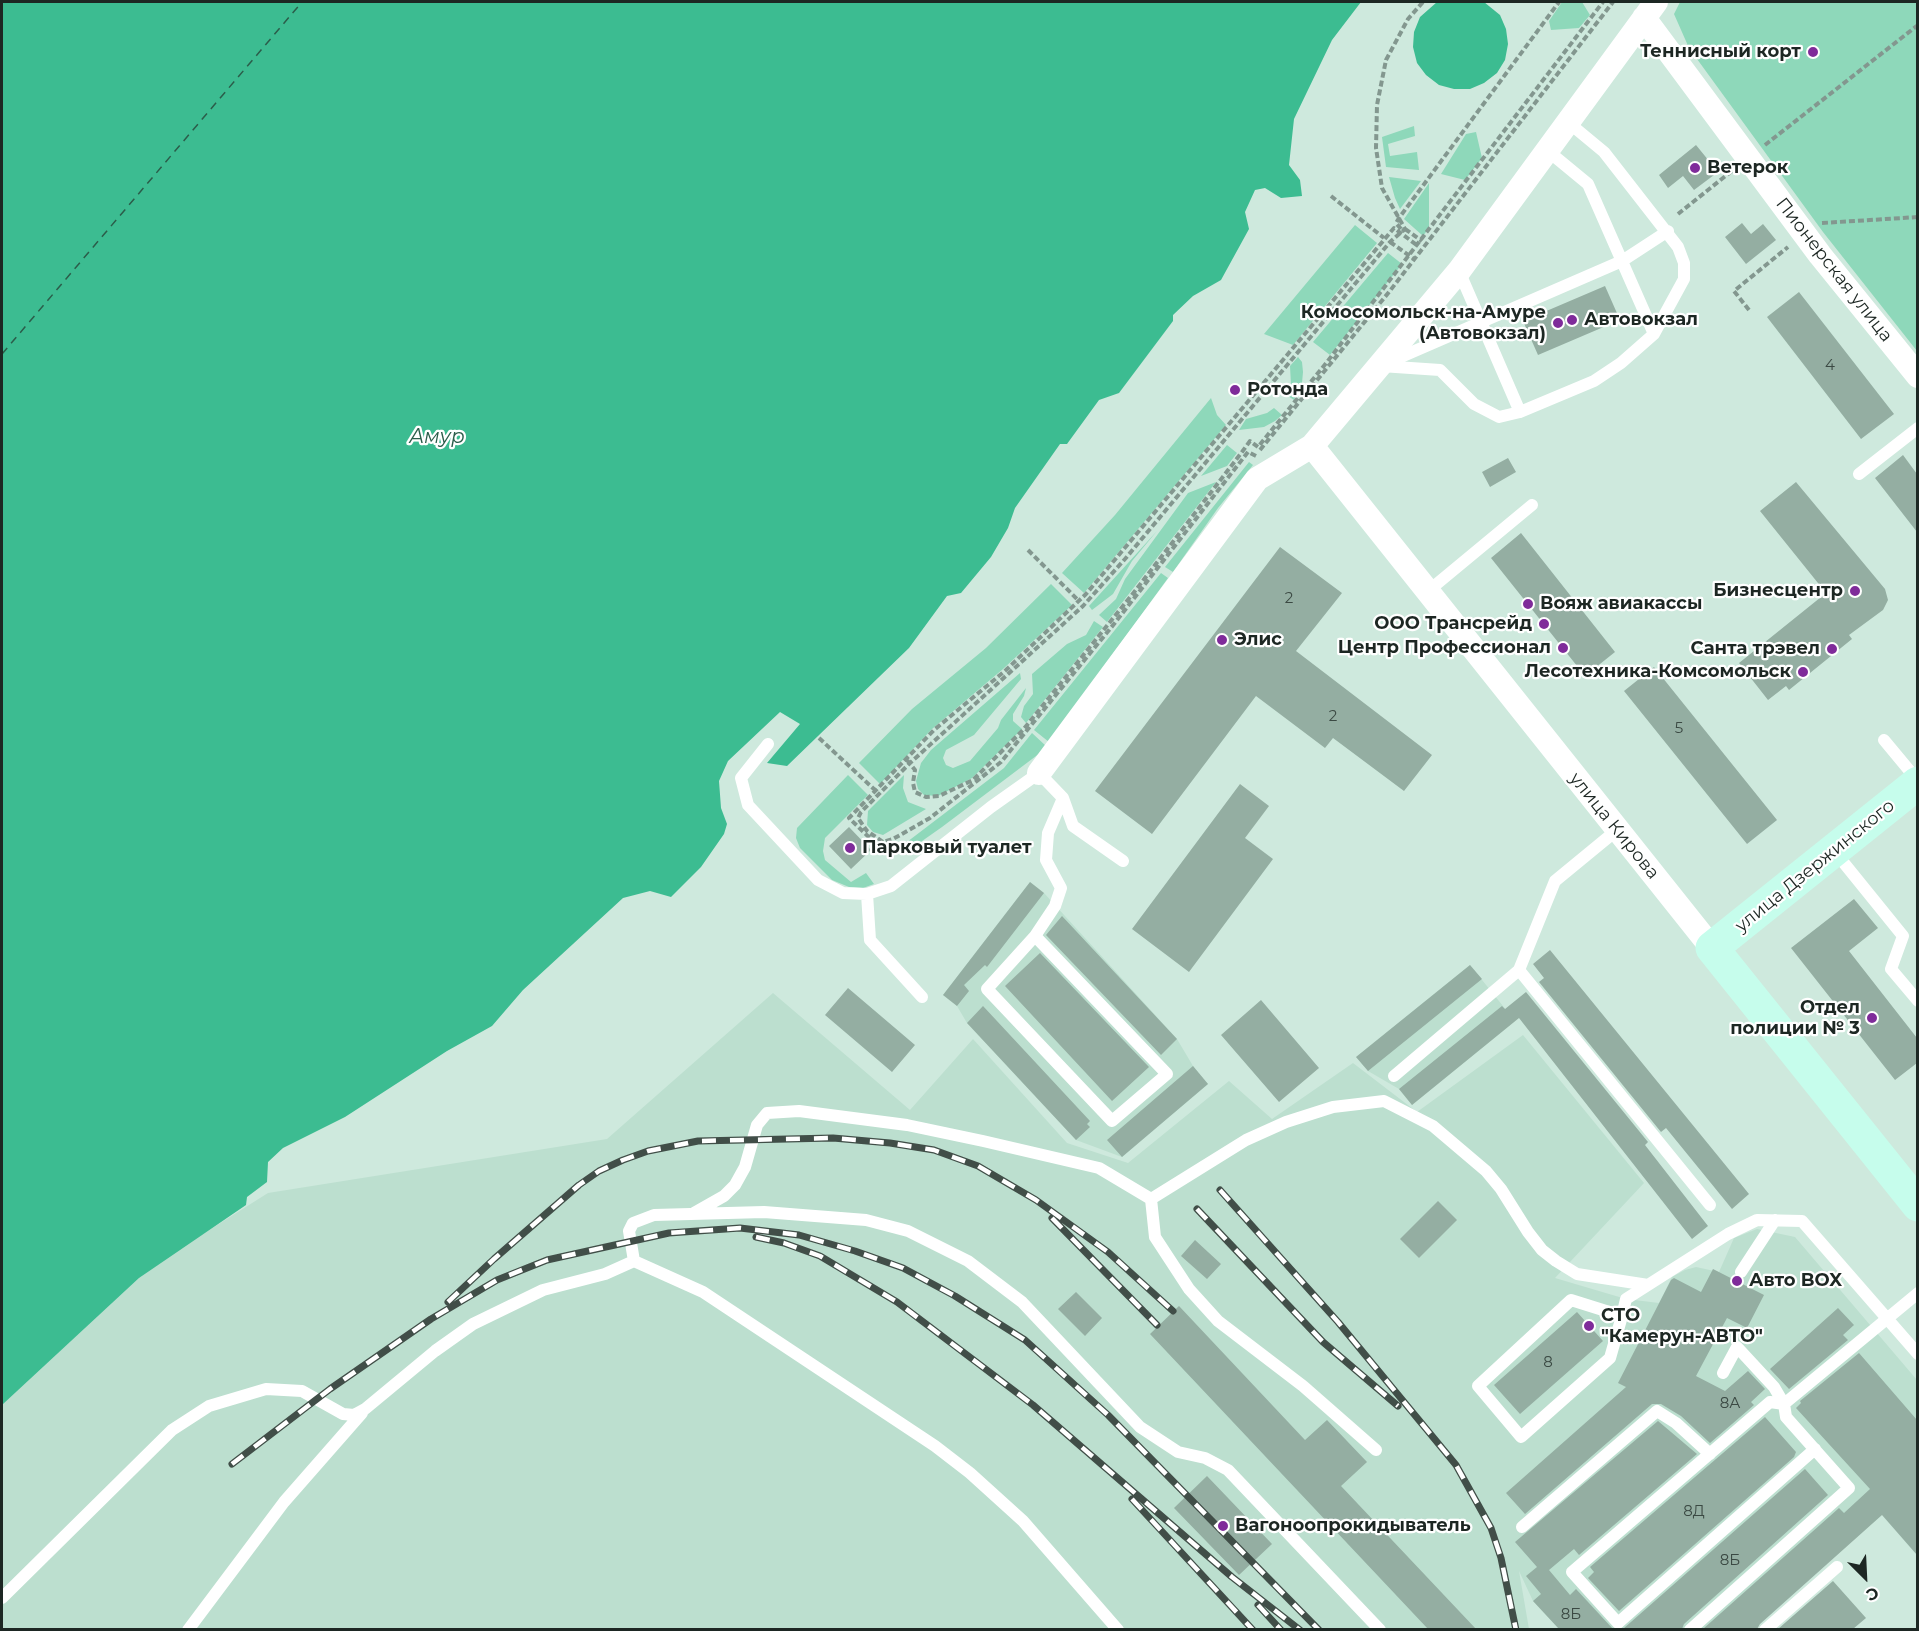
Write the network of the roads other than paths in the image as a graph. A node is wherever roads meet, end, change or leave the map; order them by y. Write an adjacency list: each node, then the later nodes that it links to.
1 (1650, 10): 2 (street); 10 (street, Пионерская улица)
2 (1569, 123): 3 (street); 4 (lane)
3 (1548, 151): 5 (lane); 6 (street)
4 (1668, 231): 5 (lane); 8 (lane)
5 (1622, 261): 7 (lane); 8 (lane)
6 (1459, 271): 7 (lane); 9 (street)
7 (1482, 324): 9 (lane); 11 (lane)
8 (1653, 334): 11 (lane)
9 (1381, 366): 11 (lane); 13 (street)
10 (1917, 376)
11 (1520, 412)
12 (1917, 428): 14 (lane)
13 (1312, 446): 16 (street, улица Кирова); 19 (street)
14 (1858, 474)
15 (1532, 505): 16 (lane)
16 (1427, 592): 22 (street, улица Кирова)
17 (1884, 740): 20 (lane)
18 (768, 744): 25 (lane)
19 (1039, 773): 21 (lane); 25 (lane)
20 (1917, 782): 23 (main road, улица Дзержинского)
21 (1063, 798): 24 (lane); 26 (lane)
22 (1617, 830): 27 (street, улица Кирова); 28 (lane)
23 (1834, 851): 27 (main road, улица Дзержинского); 30 (lane)
24 (1123, 861)
25 (867, 894): 29 (lane)
26 (1035, 936): 26 (lane)
27 (1712, 948): 34 (main road, улица Кирова)
28 (1519, 970): 31 (lane); 33 (lane)
29 (922, 997)
30 (1917, 1001)
31 (1394, 1076)
32 (1151, 1199): 35 (lane); 39 (lane); 48 (lane)
33 (1710, 1205)
34 (1917, 1205)
35 (693, 1214): 37 (lane); 55 (lane)
36 (1776, 1220): 38 (lane); 39 (lane); 42 (lane)
37 (634, 1261): 46 (lane); 54 (lane)
38 (1741, 1272)
39 (1648, 1285): 41 (lane)
40 (1917, 1293): 42 (lane)
41 (1622, 1316): 41 (lane)
42 (1887, 1318): 43 (lane); 45 (lane)
43 (1917, 1354)
44 (1723, 1373): 45 (lane)
45 (1784, 1404): 47 (lane); 49 (lane)
46 (365, 1409): 52 (lane); 53 (lane)
47 (1815, 1449): 49 (lane); 56 (lane)
48 (1376, 1450)
49 (1710, 1454): 50 (lane)
50 (1522, 1527)
51 (1837, 1567): 57 (lane)
52 (2, 1598)
53 (188, 1629)
54 (1118, 1629)
55 (1380, 1629)
56 (1690, 1629)
57 (1765, 1629)

